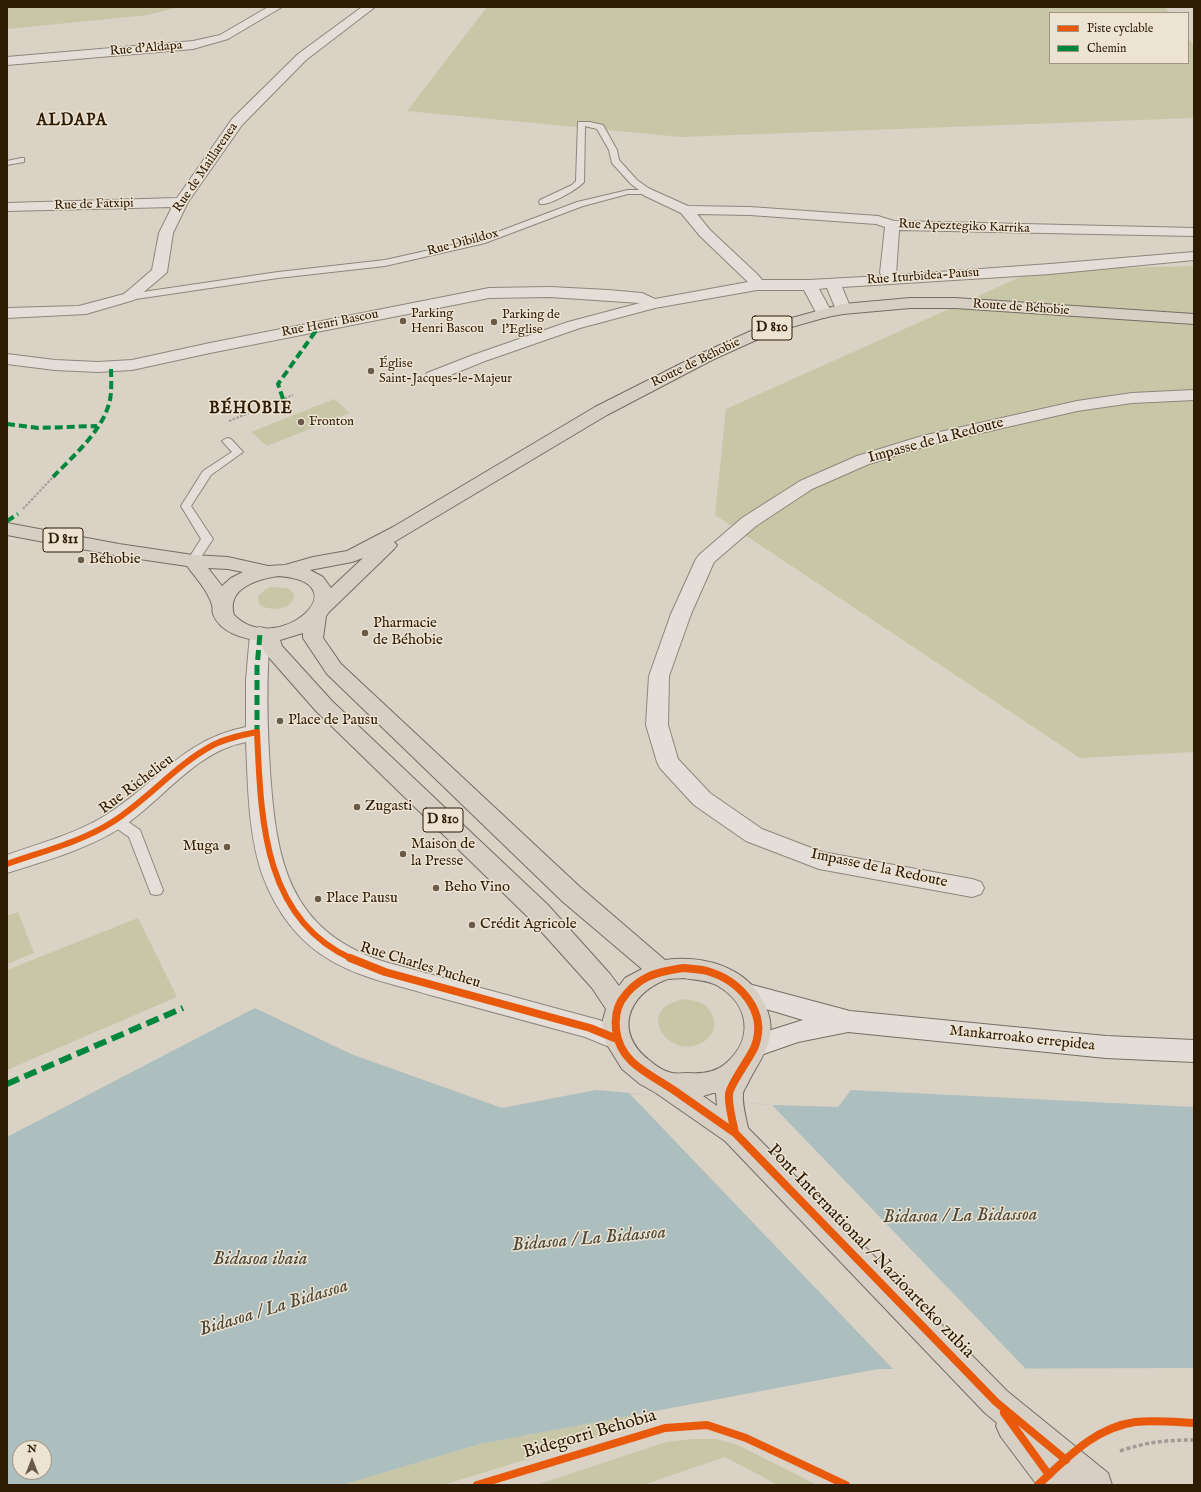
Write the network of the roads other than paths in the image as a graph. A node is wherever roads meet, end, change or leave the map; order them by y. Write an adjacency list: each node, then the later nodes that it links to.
1 (276, 7): 3 (street, Rue d'Aldapa)
2 (369, 7): 7 (street, Rue de Maillarenea)
3 (7, 61)
4 (21, 160): 5 (lane)
5 (7, 163)
6 (648, 192): 8 (lane); 10 (street, Rue Dibildox); 18 (lane, Rue Dibildox)
7 (181, 202): 9 (street, Rue de Fatxipi); 18 (street, Rue de Maillarenea)
8 (543, 202)
9 (7, 207)
10 (686, 210): 11 (street, Rue Apeztegiko Karrika); 15 (street, Rue Dibildox)
11 (892, 225): 12 (street, Rue Apeztegiko Karrika); 14 (street)
12 (1194, 232)
13 (1194, 256): 14 (street, Rue Iturbidea-Pausu)
14 (891, 279): 16 (street, Rue Iturbidea-Pausu)
15 (754, 281): 17 (street, Rue Iturbidea-Pausu); 19 (street, Rue Iturbidea-Pausu)
16 (833, 283): 17 (street, Rue Iturbidea-Pausu); 20 (street)
17 (809, 285): 22 (street)
18 (129, 297): 21 (street, Rue de Maillarenea)
19 (654, 304): 24 (street, Rue Henri Bascou); 25 (street, Rue Iturbidea-Pausu)
20 (843, 309): 22 (main road, Route de Béhobie / D 810); 23 (main road, Route de Béhobie / D 810)
21 (7, 313)
22 (824, 313): 29 (main road, Route de Béhobie / D 810)
23 (1194, 319)
24 (7, 359)
25 (433, 377)
26 (1194, 395): 39 (street, Impasse de la Redoute)
27 (228, 441): 30 (lane)
28 (7, 529): 30 (main road, D 811)
29 (400, 531): 31 (main road, Route de Béhobie / D 810); 34 (main road, Route de Béhobie / D 810)
30 (193, 561): 32 (main road, D 811); 33 (main road)
31 (288, 570): 32 (main road); 34 (main road)
32 (268, 571): 33 (main road)
33 (222, 605): 35 (main road)
34 (319, 611): 35 (main road); 41 (main road, D 810)
35 (265, 634): 36 (street, Rue Charles Pucheu); 43 (main road, D 810)
36 (257, 732): 37 (street, Rue Richelieu); 45 (street, Rue Charles Pucheu)
37 (115, 820): 38 (street, Rue Richelieu); 40 (lane)
38 (7, 864)
39 (972, 888)
40 (156, 890)
41 (661, 971): 42 (main road); 43 (main road)
42 (745, 993): 44 (street, Mankarroako errepidea); 47 (main road)
43 (618, 1006): 45 (main road)
44 (850, 1022): 46 (street, Mankarroako errepidea); 47 (street, Mankarroako errepidea)
45 (616, 1039): 48 (main road)
46 (1194, 1050)
47 (750, 1055): 48 (main road); 49 (main road)
48 (649, 1076): 49 (main road, Pont International / Nazioarteko zubia)
49 (735, 1133): 50 (main road, Pont International / Nazioarteko zubia)
50 (990, 1396): 51 (main road); 52 (main road)
51 (1053, 1482)
52 (1096, 1485)

